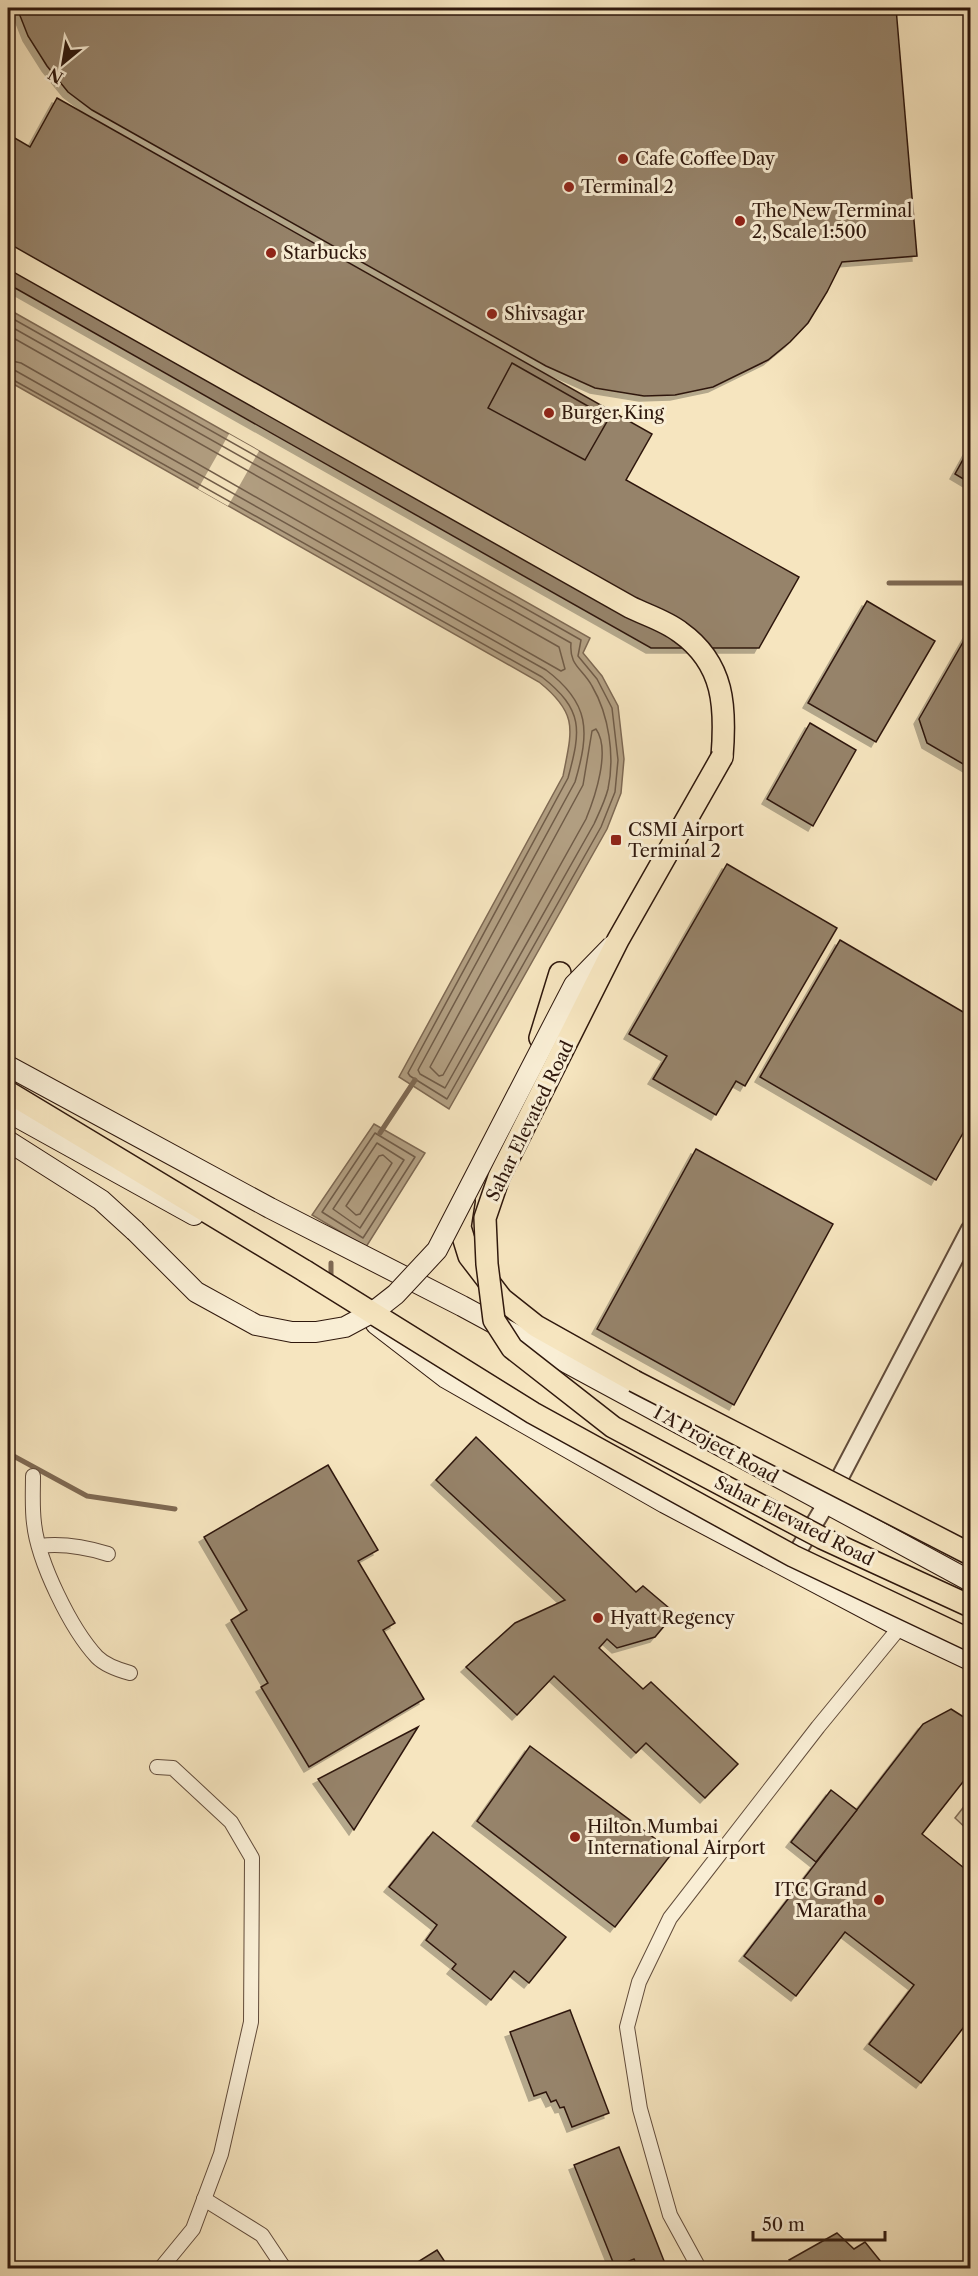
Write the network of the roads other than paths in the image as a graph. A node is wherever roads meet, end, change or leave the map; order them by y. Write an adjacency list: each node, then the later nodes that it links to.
1 (8, 256): 2 (main road, Sahar Elevated Road, bridge)
2 (618, 940): 7 (main road, bridge); 16 (main road, Sahar Elevated Road, bridge)
3 (560, 973): 13 (main road, bridge)
4 (8, 1066): 10 (main road, I A Project Road)
5 (8, 1092): 18 (main road, Sahar Elevated Road, bridge)
6 (8, 1112): 14 (main road, bridge)
7 (8, 1141)
8 (970, 1229): 10 (street)
9 (33, 1476): 11 (street)
10 (826, 1504): 14 (street); 15 (main road, I A Project Road)
11 (40, 1546): 12 (street); 20 (street)
12 (108, 1554)
13 (970, 1554)
14 (788, 1568): 17 (main road)
15 (970, 1581)
16 (970, 1606)
17 (900, 1627): 19 (main road); 25 (street)
18 (970, 1640)
19 (970, 1660)
20 (130, 1673)
21 (157, 1767): 22 (street)
22 (204, 2199): 23 (street); 24 (street)
23 (161, 2268)
24 (284, 2268)
25 (699, 2268)

